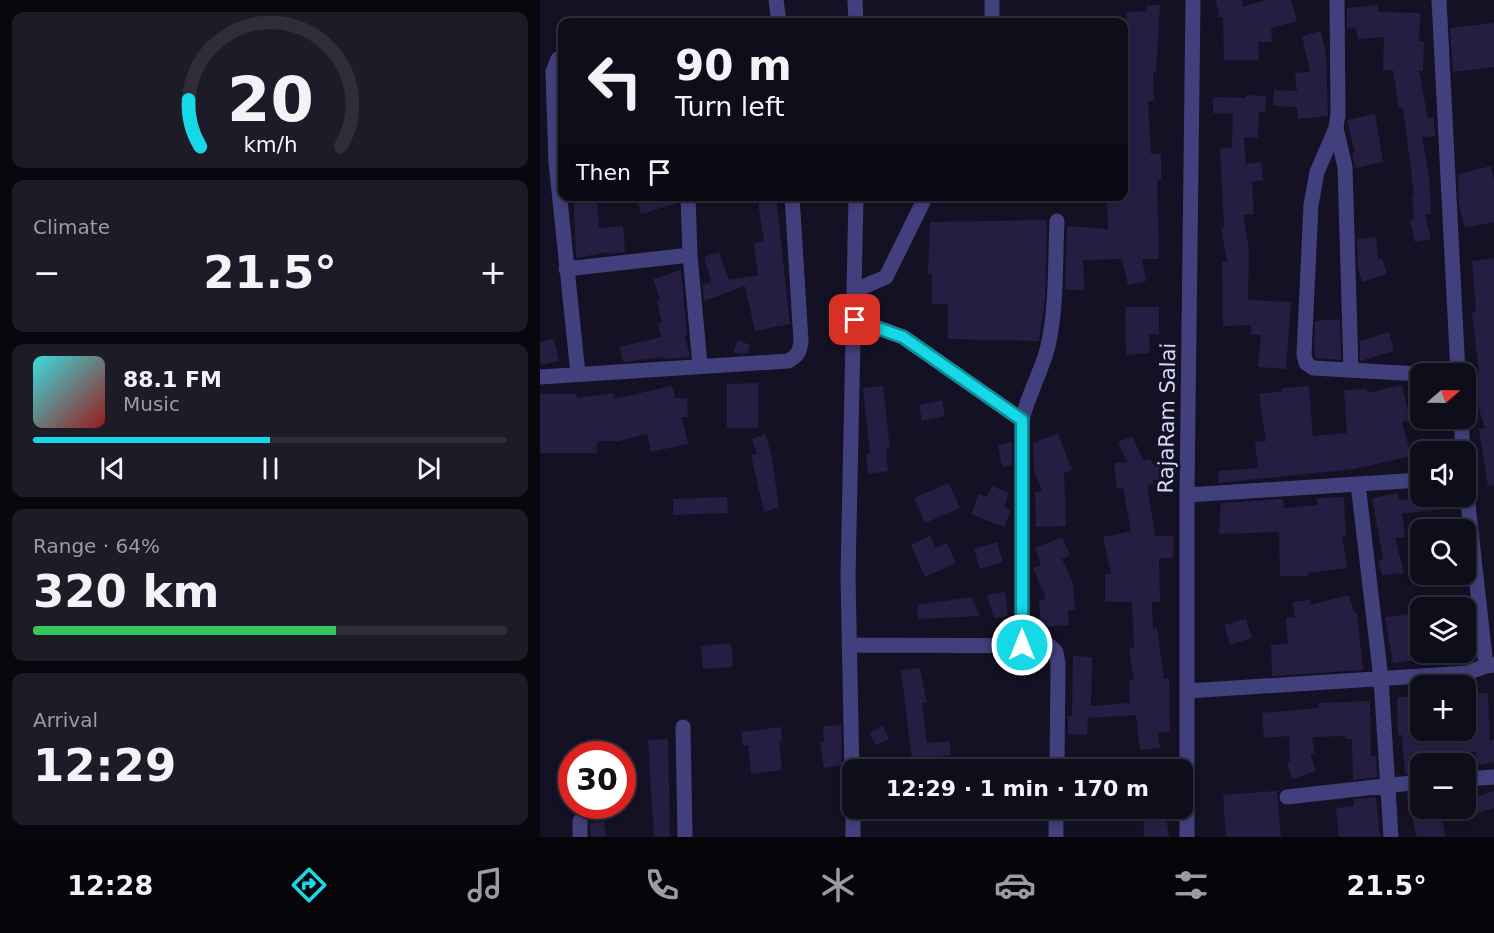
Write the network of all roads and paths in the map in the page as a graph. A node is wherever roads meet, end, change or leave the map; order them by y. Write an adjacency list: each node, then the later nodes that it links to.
1 (776, 0): 7 (street)
2 (855, 0): 8 (street)
3 (992, 0): 9 (street)
4 (1193, 0): 32 (street, RajaRam Salai)
5 (1337, 0): 11 (street)
6 (1439, 0): 23 (street)
7 (778, 18)
8 (856, 18)
9 (992, 18)
10 (558, 59): 12 (street)
11 (1336, 128): 25 (street); 25 (street)
12 (558, 183)
13 (560, 201): 20 (street)
14 (688, 201): 19 (street)
15 (792, 201): 24 (street)
16 (856, 201): 21 (street)
17 (924, 201): 21 (street)
18 (1057, 221): 29 (street)
19 (690, 255): 20 (street); 24 (street)
20 (566, 269): 27 (street)
21 (856, 290): 22 (street)
22 (855, 320): 29 (street); 34 (street)
23 (1457, 363)
24 (700, 365): 27 (street)
25 (1351, 370): 26 (street)
26 (1410, 373)
27 (578, 374): 28 (street)
28 (540, 377)
29 (1022, 420): 35 (street)
30 (1410, 481): 31 (street)
31 (1358, 484): 32 (street); 37 (street)
32 (1187, 495): 38 (street, RajaRam Salai)
33 (1469, 507): 36 (street)
34 (849, 645): 35 (street); 40 (street)
35 (1022, 645): 41 (street)
36 (1490, 665): 37 (street)
37 (1381, 679): 38 (street); 45 (street)
38 (1187, 691): 54 (street, RajaRam Salai)
39 (683, 728): 51 (street)
40 (852, 759)
41 (1057, 759)
42 (1494, 777): 43 (street)
43 (1476, 778)
44 (1410, 783): 45 (street)
45 (1388, 784): 46 (street); 55 (street)
46 (1287, 797)
47 (853, 819): 52 (street)
48 (1056, 819): 53 (street)
49 (580, 821): 50 (street)
50 (580, 837)
51 (685, 837)
52 (853, 837)
53 (1056, 837)
54 (1186, 837)
55 (1392, 837)

